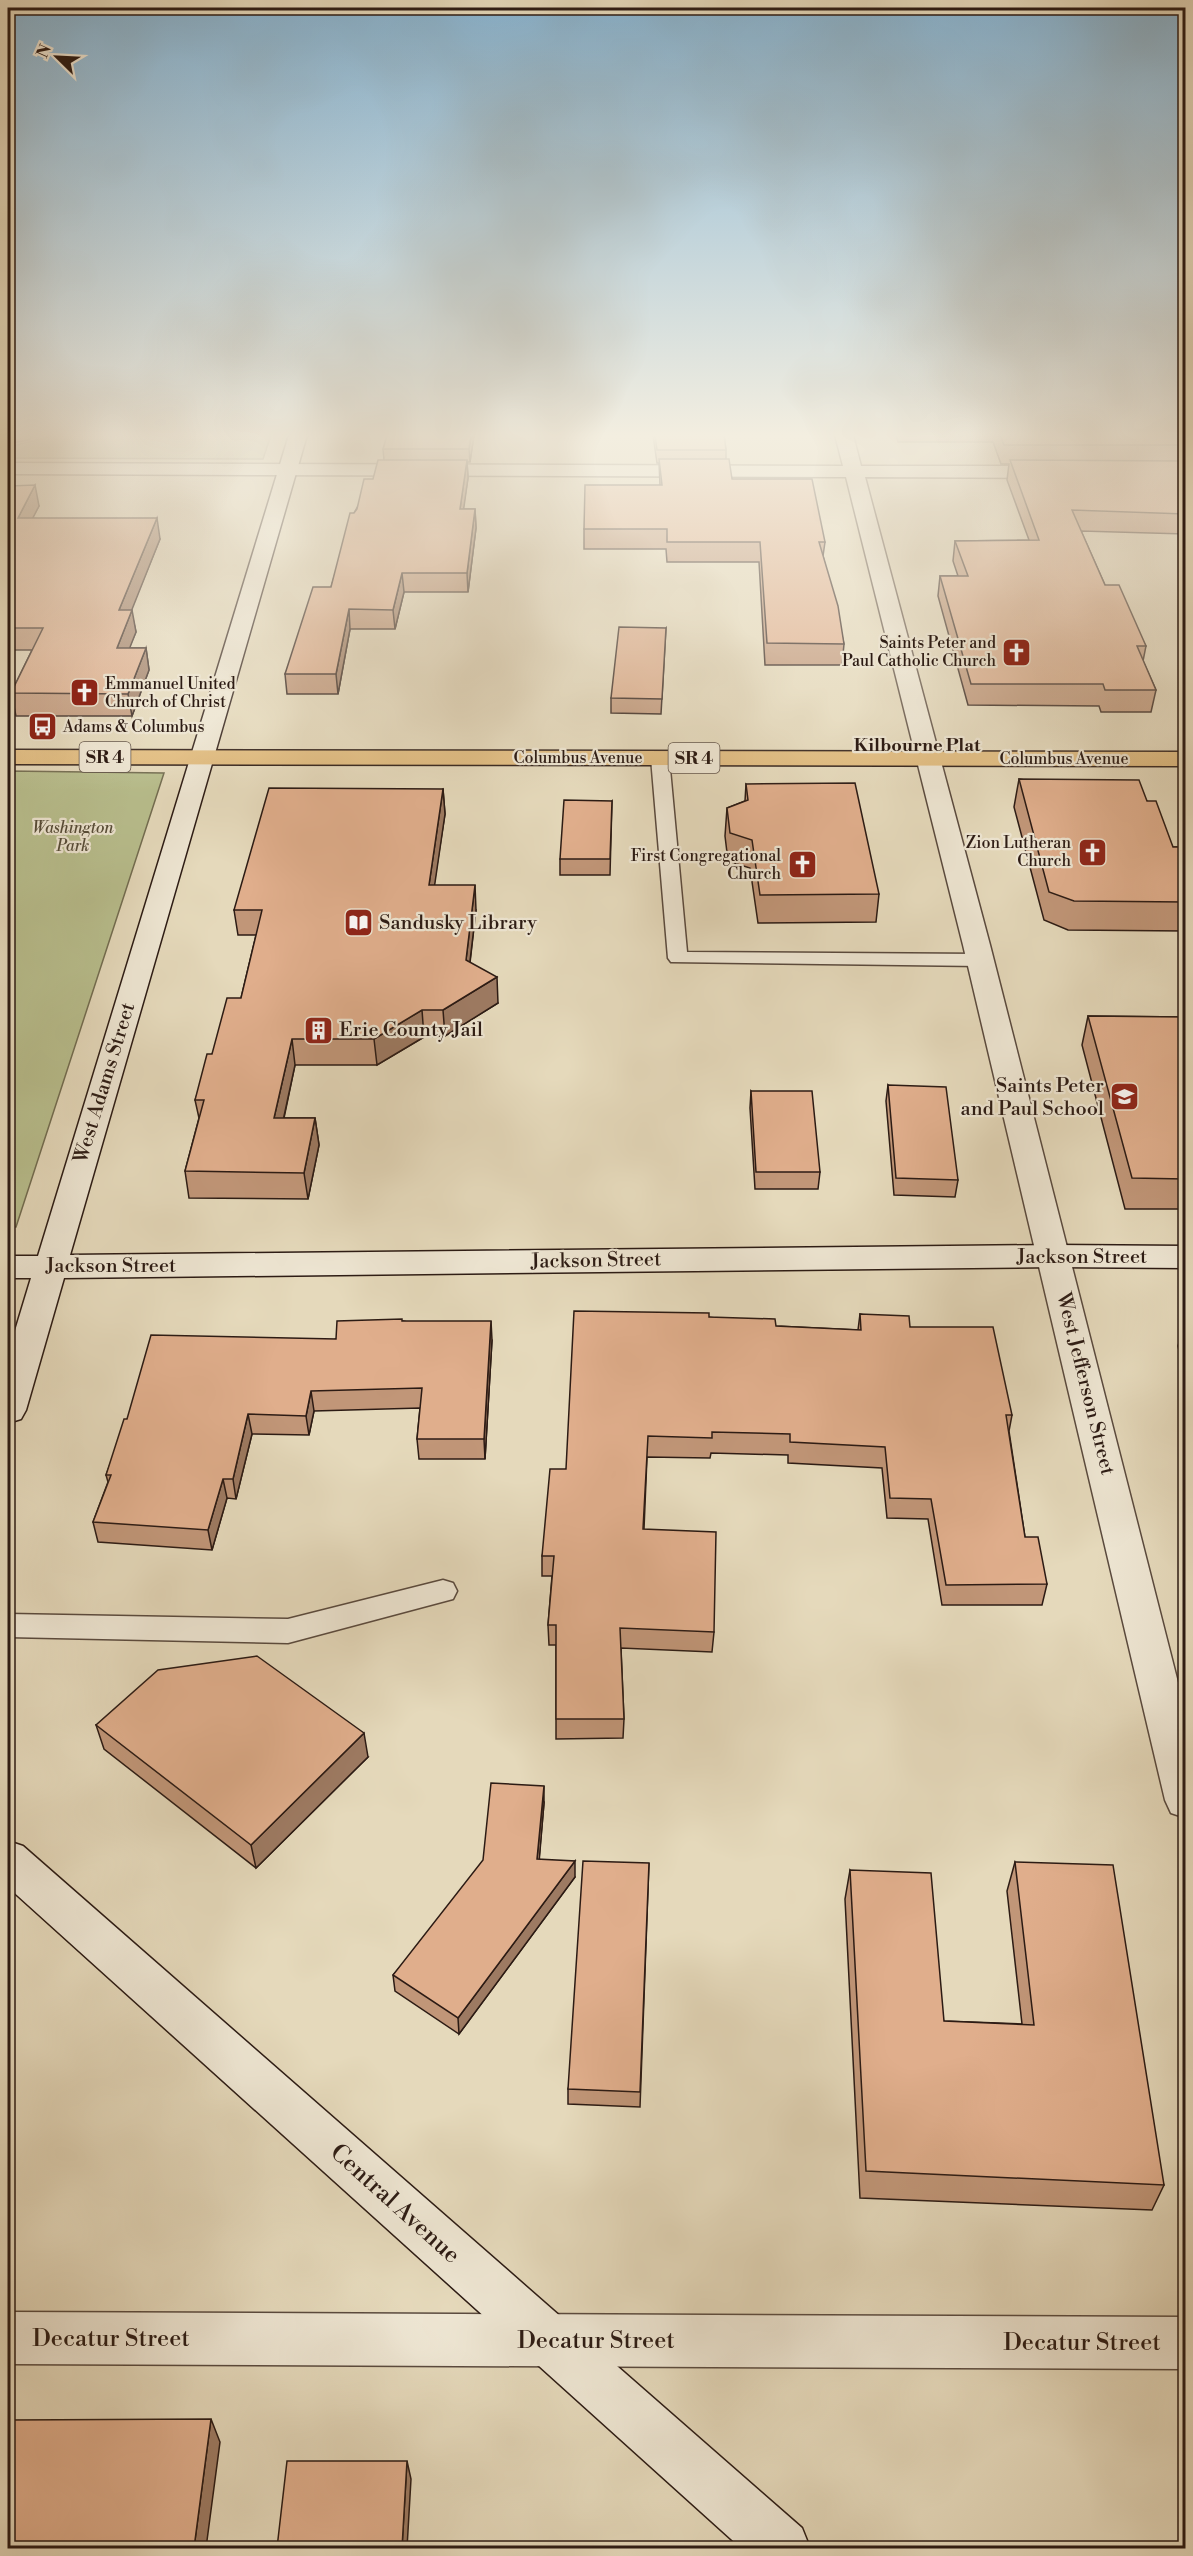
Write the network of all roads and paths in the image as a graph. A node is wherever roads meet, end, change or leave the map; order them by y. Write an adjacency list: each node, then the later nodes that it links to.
1 (263, 554): 4 (street, West Adams Street)
2 (876, 554): 6 (street, West Jefferson Street)
3 (8, 757): 4 (main road, Columbus Avenue / SR 4)
4 (203, 757): 5 (main road, Columbus Avenue / SR 4); 12 (street, West Adams Street)
5 (660, 758): 6 (main road, Columbus Avenue / SR 4); 8 (lane)
6 (930, 759): 7 (main road, Columbus Avenue / SR 4); 8 (street, West Jefferson Street)
7 (1185, 759)
8 (981, 960): 9 (street, West Jefferson Street)
9 (1054, 1256): 10 (street, Jackson Street); 12 (street, Jackson Street); 16 (street, West Jefferson Street)
10 (1185, 1257)
11 (8, 1267): 12 (street, Jackson Street)
12 (50, 1267): 13 (street, West Adams Street)
13 (8, 1410)
14 (443, 1591): 15 (lane)
15 (8, 1626)
16 (1185, 1800)
17 (8, 1860): 19 (street, Central Avenue)
18 (8, 2338): 19 (street, Decatur Street)
19 (550, 2341): 20 (street, Decatur Street); 21 (street, Central Avenue)
20 (1185, 2343)
21 (782, 2548)

